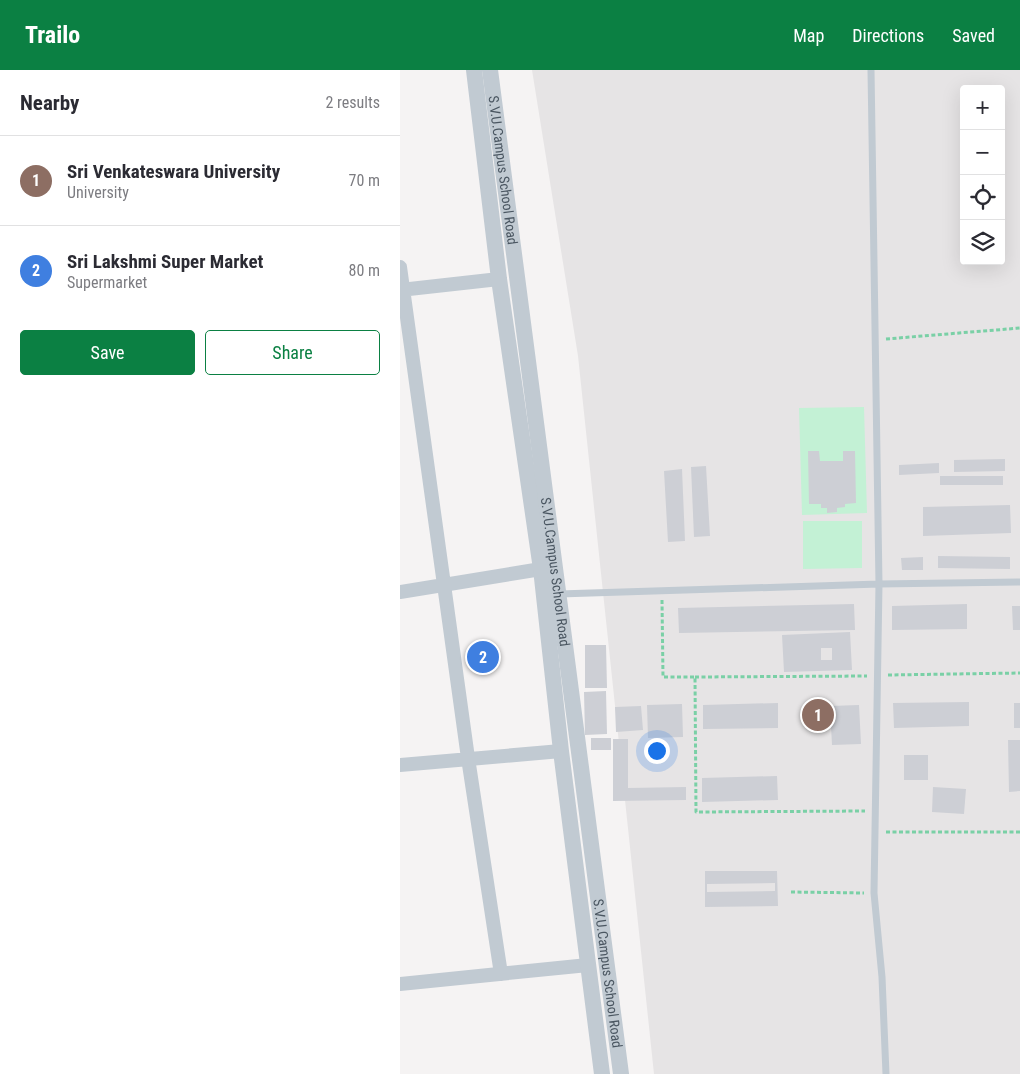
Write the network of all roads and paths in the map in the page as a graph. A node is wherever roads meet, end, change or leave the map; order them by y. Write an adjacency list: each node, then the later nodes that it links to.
1 (474, 70): 5 (street, S.V.U.Campus School Road)
2 (490, 70): 15 (street, S.V.U.Campus School Road)
3 (871, 70): 8 (lane)
4 (400, 267): 6 (street)
5 (499, 279): 6 (street); 9 (street, S.V.U.Campus School Road)
6 (402, 290): 12 (street)
7 (1020, 328): 8 (path)
8 (876, 340): 11 (lane)
9 (541, 569): 12 (street); 19 (street, S.V.U.Campus School Road)
10 (1020, 582): 11 (lane)
11 (879, 584): 14 (lane); 17 (lane)
12 (444, 585): 13 (street); 20 (street)
13 (400, 592)
14 (662, 592): 15 (lane); 18 (path)
15 (558, 594): 31 (street, S.V.U.Campus School Road)
16 (1020, 673): 17 (path)
17 (878, 676): 18 (path); 22 (lane)
18 (695, 677): 22 (path)
19 (561, 751): 20 (street); 27 (street, S.V.U.Campus School Road)
20 (468, 758): 21 (street); 28 (street)
21 (400, 765)
22 (876, 810): 23 (lane)
23 (876, 832): 24 (path); 26 (lane)
24 (1020, 832)
25 (790, 892): 26 (path)
26 (874, 893): 32 (lane)
27 (588, 965): 28 (street); 30 (street, S.V.U.Campus School Road)
28 (501, 974): 29 (street)
29 (400, 984)
30 (602, 1074)
31 (621, 1074)
32 (886, 1074)

